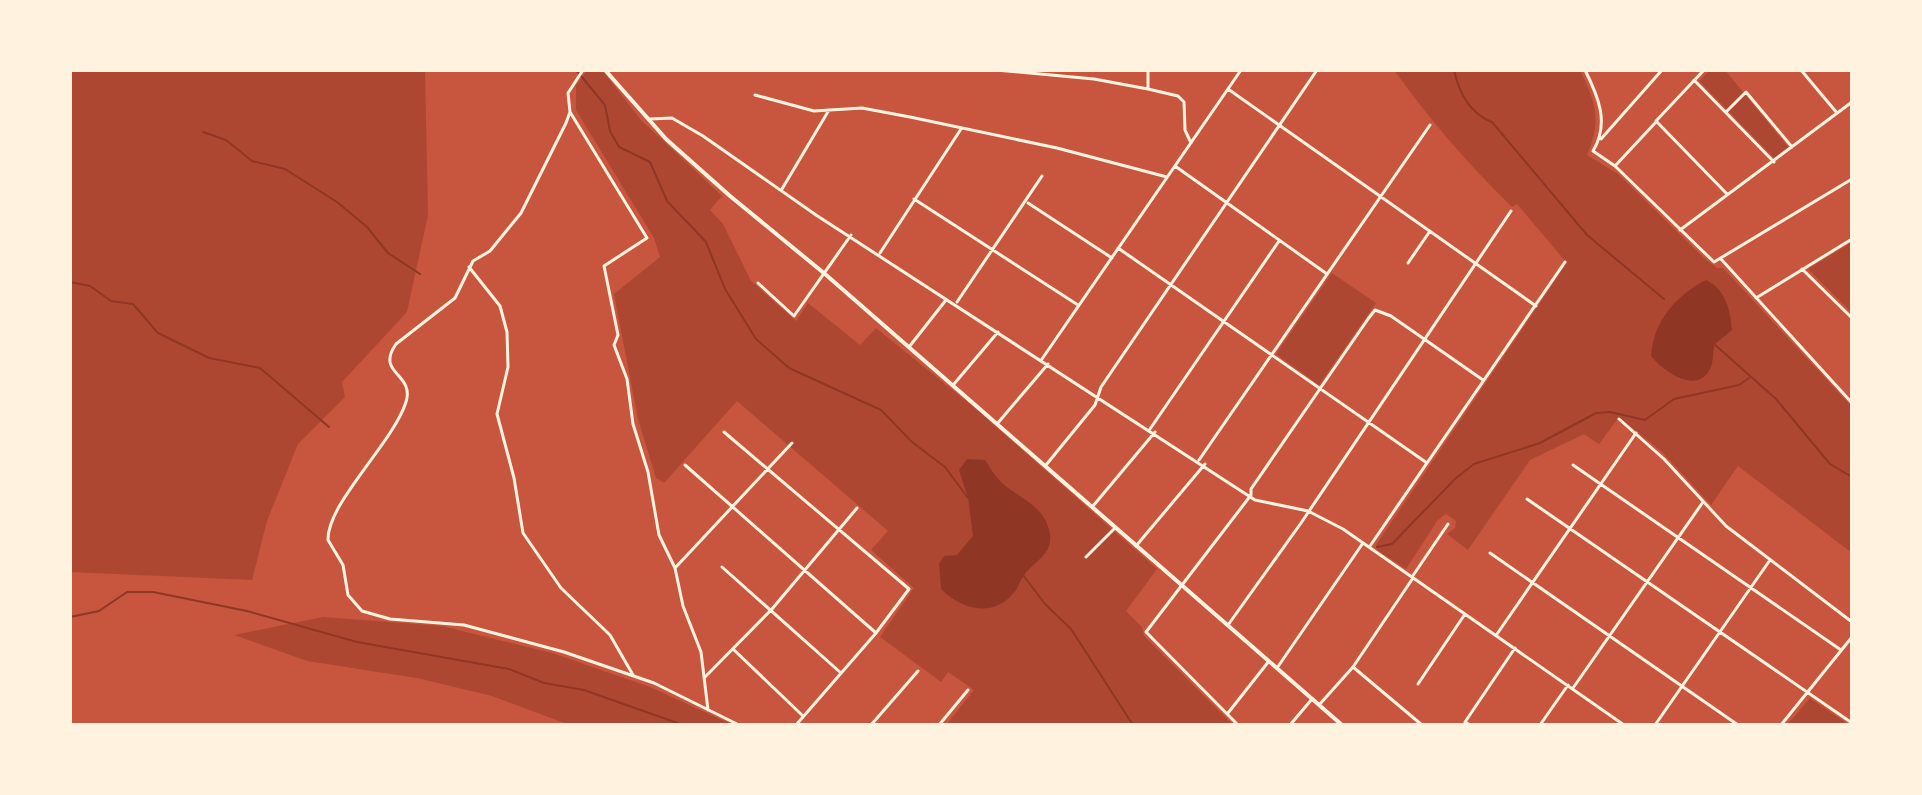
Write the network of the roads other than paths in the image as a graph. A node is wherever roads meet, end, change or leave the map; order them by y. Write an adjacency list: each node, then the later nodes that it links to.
1 (583, 70): 17 (street)
2 (605, 70): 20 (street)
3 (996, 70): 12 (street)
4 (1148, 70): 12 (street)
5 (1241, 70): 13 (street)
6 (1317, 70): 22 (street)
7 (1585, 70): 25 (street)
8 (1662, 70): 25 (street)
9 (1704, 70): 11 (street)
10 (1801, 70): 19 (street)
11 (1694, 80): 18 (street); 21 (street)
12 (1148, 89): 26 (street)
13 (1228, 89): 22 (street); 26 (street)
14 (755, 95): 16 (street)
15 (1852, 102): 19 (street)
16 (829, 110): 24 (street); 34 (street)
17 (570, 112): 54 (street); 113 (street)
18 (1725, 112): 27 (street); 28 (street)
19 (1837, 113): 27 (street)
20 (647, 119): 34 (street); 56 (street)
21 (1656, 121): 30 (street); 35 (street)
22 (1279, 125): 36 (street); 38 (street)
23 (1430, 125): 36 (street)
24 (961, 129): 32 (street); 37 (street)
25 (1599, 141): 30 (street)
26 (1191, 143): 29 (street)
27 (1792, 147): 28 (street)
28 (1774, 162): 35 (street)
29 (1175, 166): 32 (street); 38 (street)
30 (1615, 166): 41 (street)
31 (1042, 176): 39 (street)
32 (1167, 177): 46 (street)
33 (1852, 179): 50 (street)
34 (781, 189): 43 (street)
35 (1729, 195): 41 (street)
36 (1381, 196): 42 (street); 57 (street)
37 (914, 199): 47 (street); 48 (street)
38 (1227, 201): 45 (street); 59 (street)
39 (1026, 202): 47 (street); 49 (street)
40 (1511, 211): 53 (street)
41 (1680, 230): 50 (street)
42 (1430, 231): 52 (street); 53 (street)
43 (851, 235): 48 (street); 56 (street)
44 (1852, 239): 55 (street)
45 (1279, 241): 57 (street); 66 (street)
46 (1118, 248): 49 (street); 59 (street)
47 (993, 250): 62 (street); 63 (street)
48 (880, 253): 61 (street)
49 (1112, 258): 63 (street)
50 (1721, 259): 60 (street)
51 (1565, 262): 64 (street)
52 (1408, 263)
53 (1476, 264): 64 (street); 68 (street)
54 (469, 267): 137 (street); 137 (street)
55 (1802, 269): 60 (street); 65 (street)
56 (825, 274): 58 (street); 69 (street)
57 (1327, 274): 70 (street)
58 (758, 283)
59 (1170, 283): 66 (street); 76 (street)
60 (1756, 298): 77 (street)
61 (947, 299): 62 (street); 69 (street)
62 (956, 304): 67 (street)
63 (1079, 306): 71 (street)
64 (1536, 306): 73 (street)
65 (1852, 318)
66 (1224, 321): 70 (street); 81 (street)
67 (998, 332): 71 (street); 74 (street)
68 (1425, 340): 73 (street); 75 (street); 79 (street)
69 (909, 347): 74 (street)
70 (1272, 356): 75 (street); 86 (street)
71 (1042, 359): 72 (street)
72 (1048, 364): 76 (street); 80 (street)
73 (1483, 380): 87 (street)
74 (953, 386): 80 (street)
75 (1321, 390): 79 (street); 94 (street)
76 (1099, 396): 81 (street); 90 (street)
77 (1852, 403)
78 (1619, 419): 84 (street)
79 (1368, 422): 87 (street); 100 (street)
80 (997, 424): 90 (street)
81 (1150, 429): 83 (street)
82 (724, 432): 92 (street)
83 (1155, 432): 86 (street); 97 (street)
84 (1636, 433): 93 (street); 96 (street)
85 (792, 443): 92 (street)
86 (1199, 460): 88 (street)
87 (1427, 463): 108 (street)
88 (1205, 464): 94 (street); 107 (street)
89 (685, 465): 98 (street)
90 (1046, 465): 97 (street)
91 (1573, 465): 93 (street)
92 (769, 469): 98 (street); 103 (street)
93 (1601, 484): 104 (street); 105 (street)
94 (1251, 495): 100 (street); 118 (street)
95 (1527, 499): 104 (street)
96 (1703, 502): 105 (street); 111 (street)
97 (1093, 506): 102 (street)
98 (734, 507): 113 (street); 114 (street)
99 (857, 508): 103 (street)
100 (1308, 511): 106 (street); 123 (street)
101 (1448, 524): 115 (street)
102 (1115, 528): 107 (street); 110 (street)
103 (838, 529): 114 (street); 125 (street)
104 (1569, 529): 116 (street); 117 (street)
105 (1679, 536): 117 (street); 119 (street)
106 (1363, 543): 108 (street); 134 (street)
107 (1136, 546): 118 (street)
108 (1369, 548): 115 (street)
109 (1490, 553): 116 (street)
110 (1086, 557)
111 (1770, 560): 119 (street); 122 (street)
112 (722, 567): 120 (street)
113 (675, 568): 138 (street)
114 (806, 570): 120 (street); 125 (street)
115 (1412, 578): 121 (street); 133 (street)
116 (1533, 583): 126 (street); 127 (street)
117 (1647, 583): 124 (street); 127 (street)
118 (1183, 586): 123 (street); 148 (street)
119 (1750, 587): 124 (street); 131 (street)
120 (772, 609): 130 (street); 136 (street)
121 (1465, 614): 126 (street); 139 (street)
122 (1852, 622)
123 (1228, 625): 132 (street)
124 (1720, 632): 141 (street); 144 (street)
125 (876, 633): 136 (street)
126 (1497, 634): 129 (street)
127 (1610, 635): 141 (street); 142 (street)
128 (1852, 637): 131 (street)
129 (1515, 648): 140 (street); 150 (street)
130 (734, 650): 138 (street); 149 (street)
131 (1841, 650): 144 (street)
132 (1269, 661): 134 (street); 148 (street)
133 (1353, 667): 146 (street); 160 (street)
134 (1277, 668): 145 (street)
135 (918, 671): 155 (street)
136 (841, 673): 149 (street)
137 (633, 676): 147 (street)
138 (704, 678): 147 (street)
139 (1418, 684)
140 (1568, 685): 142 (street); 161 (street)
141 (1682, 686): 162 (street); 163 (street)
142 (1573, 688): 152 (street)
143 (968, 690): 156 (street)
144 (1807, 692): 151 (street); 164 (street)
145 (1312, 699): 146 (street); 158 (street)
146 (1319, 705): 159 (street)
147 (708, 710): 153 (street)
148 (1228, 713): 157 (street)
149 (804, 716): 154 (street)
150 (1467, 723)
151 (1852, 723)
152 (1621, 724)
153 (739, 725)
154 (796, 725)
155 (871, 725)
156 (939, 725)
157 (1238, 725)
158 (1290, 725)
159 (1342, 725)
160 (1422, 725)
161 (1540, 725)
162 (1655, 725)
163 (1738, 725)
164 (1781, 725)

